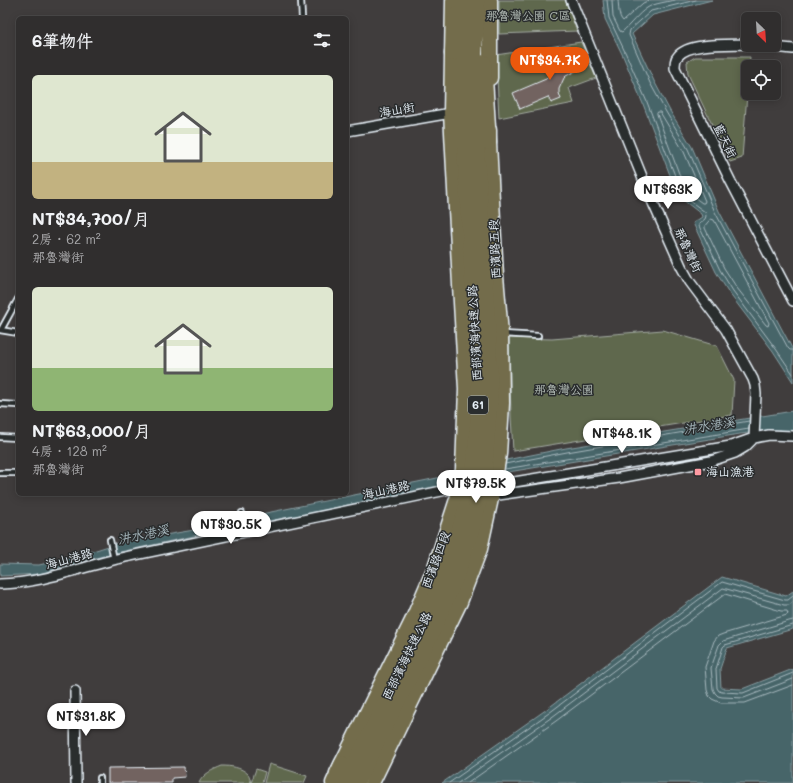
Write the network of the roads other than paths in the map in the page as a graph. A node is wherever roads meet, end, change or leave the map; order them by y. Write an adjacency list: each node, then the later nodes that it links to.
1 (301, 0): 8 (lane)
2 (453, 0): 12 (main road, 61)
3 (457, 0): 12 (main road)
4 (464, 0): 32 (main road, 西部濱海快速公路 / 61)
5 (479, 0): 15 (main road); 32 (main road, 西部濱海快速公路 / 61)
6 (490, 0): 15 (main road, 西濱路五段 / 61)
7 (571, 0): 27 (street, 那魯灣街)
8 (302, 16)
9 (741, 44): 16 (street, 藍天街)
10 (781, 48): 11 (street)
11 (793, 49)
12 (452, 54): 13 (main road, 61)
13 (451, 113): 14 (street, 海山街); 32 (main road, 61)
14 (349, 131)
15 (489, 143): 20 (main road, 西濱路五段 / 61)
16 (793, 301)
17 (16, 302): 18 (lane)
18 (0, 330): 19 (lane)
19 (16, 333)
20 (501, 334): 21 (lane); 32 (main road, 西濱路五段 / 61)
21 (538, 336)
22 (0, 404): 23 (lane)
23 (16, 404)
24 (793, 436): 27 (street, 海山港路)
25 (0, 437): 26 (lane)
26 (16, 438)
27 (754, 438): 28 (street, 海山港路); 31 (street, 海山港路)
28 (612, 466): 31 (street); 32 (street, 海山港路)
29 (0, 473): 30 (lane)
30 (16, 473)
31 (612, 479): 32 (street, 海山港路)
32 (481, 489): 34 (street, 海山港路); 40 (main road, 西濱路四段 / 61); 41 (main road, 西部濱海快速公路 / 61); 42 (main road, 西部濱海快速公路 / 61); 43 (main road, 61)
33 (242, 513): 34 (lane)
34 (246, 532): 36 (street, 海山港路)
35 (110, 540): 36 (lane)
36 (114, 560): 37 (street, 海山港路)
37 (0, 584)
38 (75, 691): 39 (street)
39 (76, 783)
40 (333, 783)
41 (345, 783)
42 (358, 783)
43 (372, 783)

